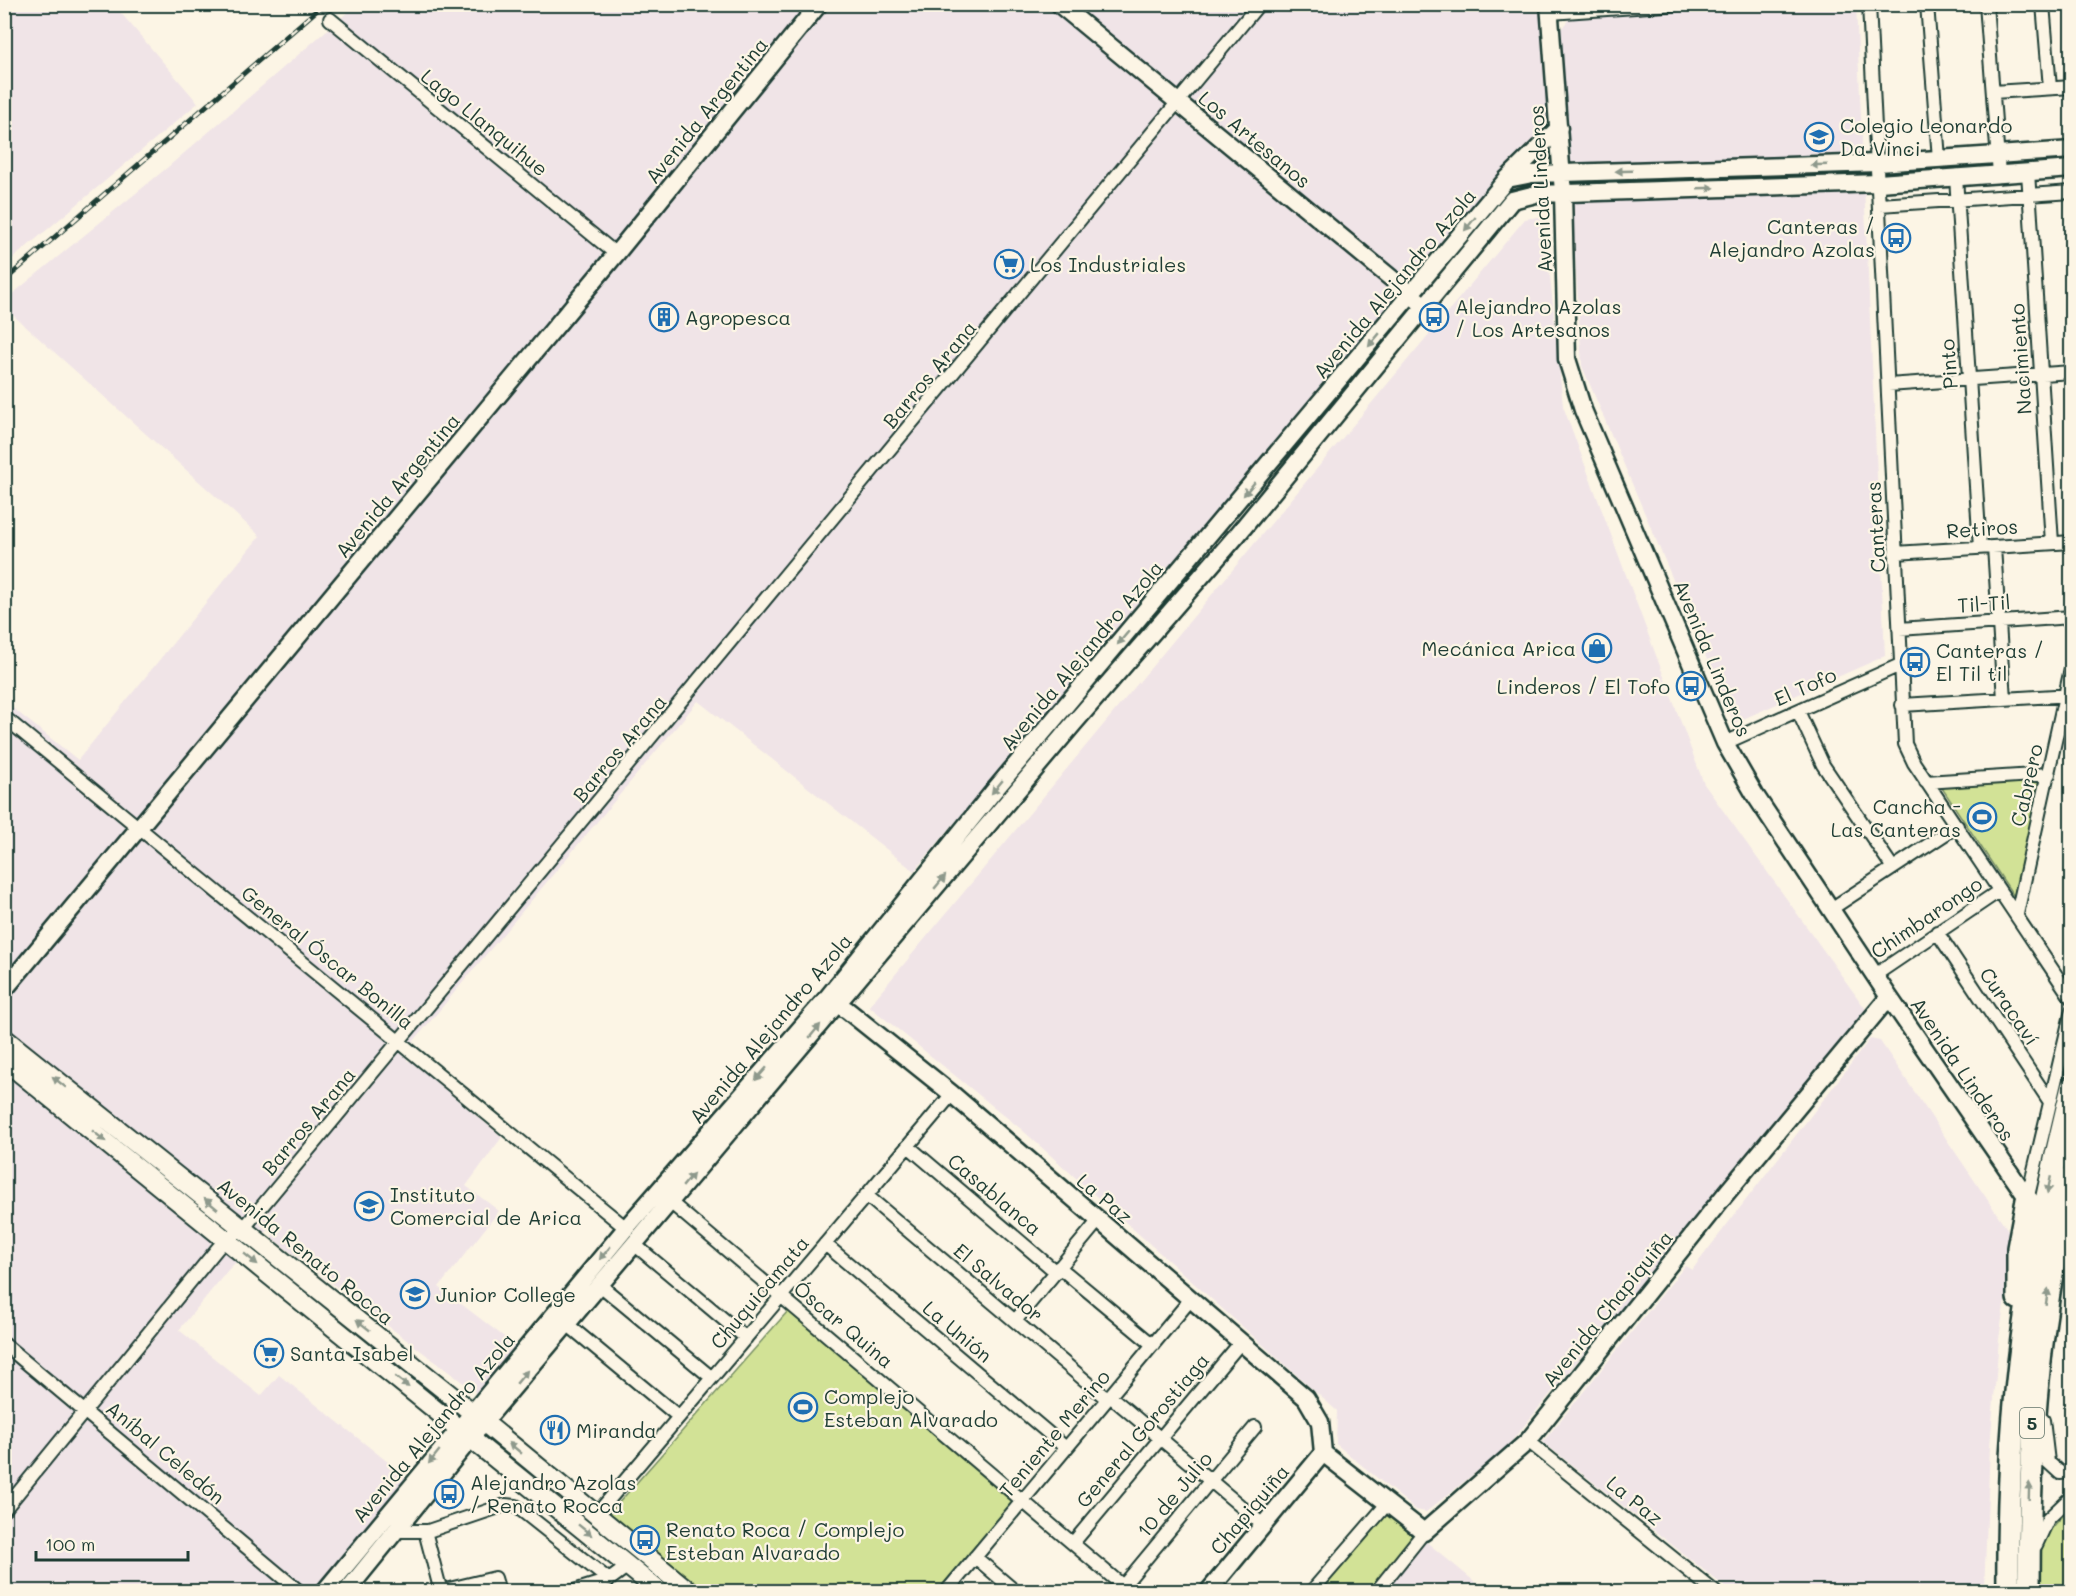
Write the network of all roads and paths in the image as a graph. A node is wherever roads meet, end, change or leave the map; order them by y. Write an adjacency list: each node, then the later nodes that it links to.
1 (819, 4): 32 (main road, Avenida Argentina)
2 (1059, 4): 14 (main road, Los Artesanos)
3 (1259, 4): 14 (street, Barros Arana)
4 (1678, 4): 9 (street)
5 (1869, 4): 19 (street, Canteras)
6 (1927, 4): 18 (street)
7 (1986, 4): 13 (street)
8 (2043, 4): 12 (street)
9 (1555, 9): 15 (main road, Avenida Linderos)
10 (330, 19): 32 (street, Lago Llanquihue)
11 (2072, 87): 12 (street)
12 (2050, 88): 13 (street)
13 (1993, 92): 17 (street)
14 (1178, 102): 33 (main road, Los Artesanos); 71 (street, Barros Arana)
15 (1558, 128): 22 (main road, Avenida Linderos); 25 (main road, Avenida Alejandro Azola)
16 (2072, 150): 17 (main road)
17 (1998, 155): 18 (main road); 23 (street)
18 (1940, 159): 19 (main road)
19 (1878, 163): 22 (main road, one-way to 22); 26 (street, Canteras)
20 (2072, 169): 21 (main road, Avenida Alejandro Azola)
21 (2028, 172): 23 (main road, Avenida Alejandro Azola); 29 (street, Nacimiento)
22 (1562, 173): 25 (main road); 28 (main road, Avenida Linderos)
23 (1999, 174): 24 (main road, Avenida Alejandro Azola)
24 (1956, 177): 26 (main road, Avenida Alejandro Azola); 30 (street, Pinto)
25 (1507, 179): 33 (main road, Avenida Alejandro Azola, one-way to 33)
26 (1879, 183): 28 (main road, Avenida Alejandro Azola, one-way to 26); 31 (street, Canteras)
27 (2072, 192): 29 (street)
28 (1563, 193): 34 (main road, Avenida Alejandro Azola); 54 (main road, Avenida Linderos)
29 (2030, 195): 30 (street); 36 (street, Nacimiento)
30 (1957, 200): 31 (street); 37 (street, Pinto)
31 (1880, 205): 38 (street, Canteras)
32 (616, 254): 58 (main road, Avenida Argentina)
33 (1412, 296): 34 (main road, Los Artesanos); 68 (main road, Avenida Alejandro Azola, one-way to 68)
34 (1425, 307): 68 (main road, Avenida Alejandro Azola, one-way to 34)
35 (2072, 372): 36 (street)
36 (2041, 374): 37 (street); 40 (street, Nacimiento)
37 (1969, 379): 38 (street); 42 (street, Pinto)
38 (1888, 385): 43 (street, Canteras)
39 (2072, 542): 40 (street, Retiros)
40 (2052, 543): 41 (street, Retiros)
41 (1994, 547): 42 (street, Retiros); 45 (street)
42 (1980, 548): 43 (street, Retiros)
43 (1895, 553): 46 (street, Canteras)
44 (2072, 617): 45 (street, Til-Til)
45 (1999, 622): 46 (street, Til-Til); 50 (street)
46 (1899, 629): 48 (street, Canteras)
47 (2072, 664): 49 (street, Cabrero)
48 (1900, 665): 51 (street, Canteras); 52 (street, El Tofo)
49 (2069, 695): 50 (street); 55 (street, Cabrero)
50 (2004, 699): 51 (street)
51 (1902, 705): 56 (street, Canteras)
52 (1798, 711): 54 (street, El Tofo); 59 (street)
53 (4, 717): 58 (street, General Óscar Bonilla)
54 (1725, 743): 61 (main road, Avenida Linderos)
55 (2049, 774): 56 (street); 62 (street, Cabrero)
56 (1926, 782): 57 (street, Canteras)
57 (1957, 826): 59 (street); 60 (street, Canteras)
58 (141, 829): 65 (main road, Avenida Argentina); 71 (street, General Óscar Bonilla)
59 (1893, 868): 61 (street)
60 (1999, 891): 62 (street, Canteras); 63 (street, Chimbarongo)
61 (1831, 909): 64 (main road, Avenida Linderos)
62 (2017, 914): 67 (street, Canteras)
63 (1937, 932): 64 (street, Chimbarongo); 75 (street, Curacaví)
64 (1875, 975): 66 (main road, Avenida Linderos)
65 (4, 990)
66 (1889, 997): 80 (main road, Avenida Linderos); 110 (main road, Avenida Chapiquiña)
67 (2072, 999)
68 (832, 1001): 74 (main road, La Paz); 81 (main road, Avenida Alejandro Azola, one-way to 68); 84 (main road, Avenida Alejandro Azola, one-way to 84)
69 (2072, 1010): 75 (street)
70 (4, 1038): 76 (main road, Avenida Renato Rocca, one-way to 70)
71 (400, 1042): 84 (street, General Óscar Bonilla); 86 (street, Barros Arana)
72 (4, 1060): 76 (main road, Avenida Renato Rocca)
73 (2072, 1087): 82 (highway, 5, one-way to 82)
74 (952, 1094): 77 (street, Chuquicamata); 83 (main road, La Paz)
75 (2050, 1102): 80 (street)
76 (77, 1108): 86 (main road, Avenida Renato Rocca, one-way to 76); 87 (main road, Avenida Renato Rocca, one-way to 87)
77 (908, 1146): 79 (street, Chuquicamata); 91 (street, Casablanca)
78 (2072, 1176): 90 (highway, 5)
79 (866, 1195): 89 (street, Chuquicamata); 95 (street, El Salvador)
80 (2027, 1200): 82 (main road, Avenida Linderos); 101 (highway)
81 (670, 1202): 88 (main road, Avenida Alejandro Azola); 93 (street, Óscar Quina)
82 (2042, 1217): 90 (highway); 101 (highway, 5)
83 (1099, 1220): 91 (street); 94 (main road, La Paz)
84 (626, 1228): 105 (main road, Avenida Alejandro Azola, one-way to 105)
85 (2072, 1228): 90 (highway)
86 (243, 1229): 87 (street, Barros Arana); 105 (main road, Avenida Renato Rocca, one-way to 86)
87 (226, 1239): 104 (street, Barros Arana); 108 (main road, Avenida Renato Rocca, one-way to 108)
88 (634, 1244): 92 (main road, Avenida Alejandro Azola); 97 (street)
89 (825, 1244): 93 (street, Chuquicamata); 111 (street, La Unión)
90 (2054, 1255): 101 (highway, 5, one-way to 90)
91 (1058, 1269): 95 (street); 100 (street, Casablanca)
92 (600, 1285): 96 (main road, Avenida Alejandro Azola); 102 (street)
93 (781, 1296): 97 (street, Chuquicamata); 116 (street, Óscar Quina)
94 (1191, 1299): 98 (main road, La Paz); 100 (street, Teniente Merino)
95 (1014, 1321): 103 (street, El Salvador)
96 (567, 1324): 105 (main road, Avenida Alejandro Azola, one-way to 96); 106 (street)
97 (746, 1338): 102 (street, Chuquicamata)
98 (1241, 1342): 109 (street, General Gorostiaga); 112 (main road, La Paz)
99 (4, 1344): 104 (street, Aníbal Celedón)
100 (1153, 1345): 103 (street, Teniente Merino)
101 (2030, 1353): 113 (street); 129 (highway, 5, one-way to 101); 145 (highway, 5)
102 (712, 1377): 106 (street, Chuquicamata)
103 (1109, 1398): 109 (street, El Salvador); 111 (street, Teniente Merino)
104 (86, 1409): 118 (street, Barros Arana); 133 (street, Aníbal Celedón)
105 (478, 1417): 108 (main road, Avenida Alejandro Azola); 119 (main road, Avenida Renato Rocca, one-way to 105)
106 (679, 1417): 119 (street, Chuquicamata)
107 (1255, 1427): 114 (street, 10 de Julio)
108 (465, 1432): 121 (main road, Avenida Alejandro Azola); 126 (main road, Avenida Renato Rocca, one-way to 126); 134 (main road, Avenida Alejandro Azola, one-way to 134)
109 (1160, 1439): 114 (street, El Salvador); 124 (street, General Gorostiaga)
110 (1527, 1441): 123 (main road, Avenida Chapiquiña); 144 (street, La Paz)
111 (1066, 1448): 116 (street, Teniente Merino)
112 (1323, 1453): 117 (main road); 120 (main road, Chapiquiña)
113 (2072, 1472)
114 (1210, 1481): 120 (street, El Salvador); 130 (street, 10 de Julio)
115 (2072, 1496): 129 (street)
116 (1023, 1500): 124 (street, Óscar Quina); 125 (street, Teniente Merino)
117 (1387, 1504): 123 (main road); 142 (street)
118 (4, 1510)
119 (596, 1515): 127 (main road, Avenida Renato Rocca)
120 (1263, 1525): 141 (main road, Chapiquiña)
121 (395, 1531): 122 (street); 135 (main road, Avenida Alejandro Azola)
122 (425, 1532): 128 (street); 131 (street)
123 (1424, 1532): 143 (street)
124 (1073, 1543): 130 (street, Óscar Quina)
125 (975, 1557): 139 (street, Teniente Merino); 140 (street)
126 (628, 1566): 128 (street); 132 (main road, Avenida Renato Rocca)
127 (671, 1576): 132 (street); 138 (main road, Avenida Renato Rocca)
128 (609, 1580): 137 (street)
129 (2029, 1585)
130 (1127, 1588)
131 (441, 1591): 136 (street)
132 (659, 1591)
133 (300, 1592)
134 (324, 1592)
135 (346, 1592)
136 (498, 1592)
137 (571, 1592)
138 (690, 1592)
139 (946, 1592)
140 (1016, 1592)
141 (1208, 1592)
142 (1311, 1592)
143 (1376, 1592)
144 (1715, 1592)
145 (2008, 1592)

